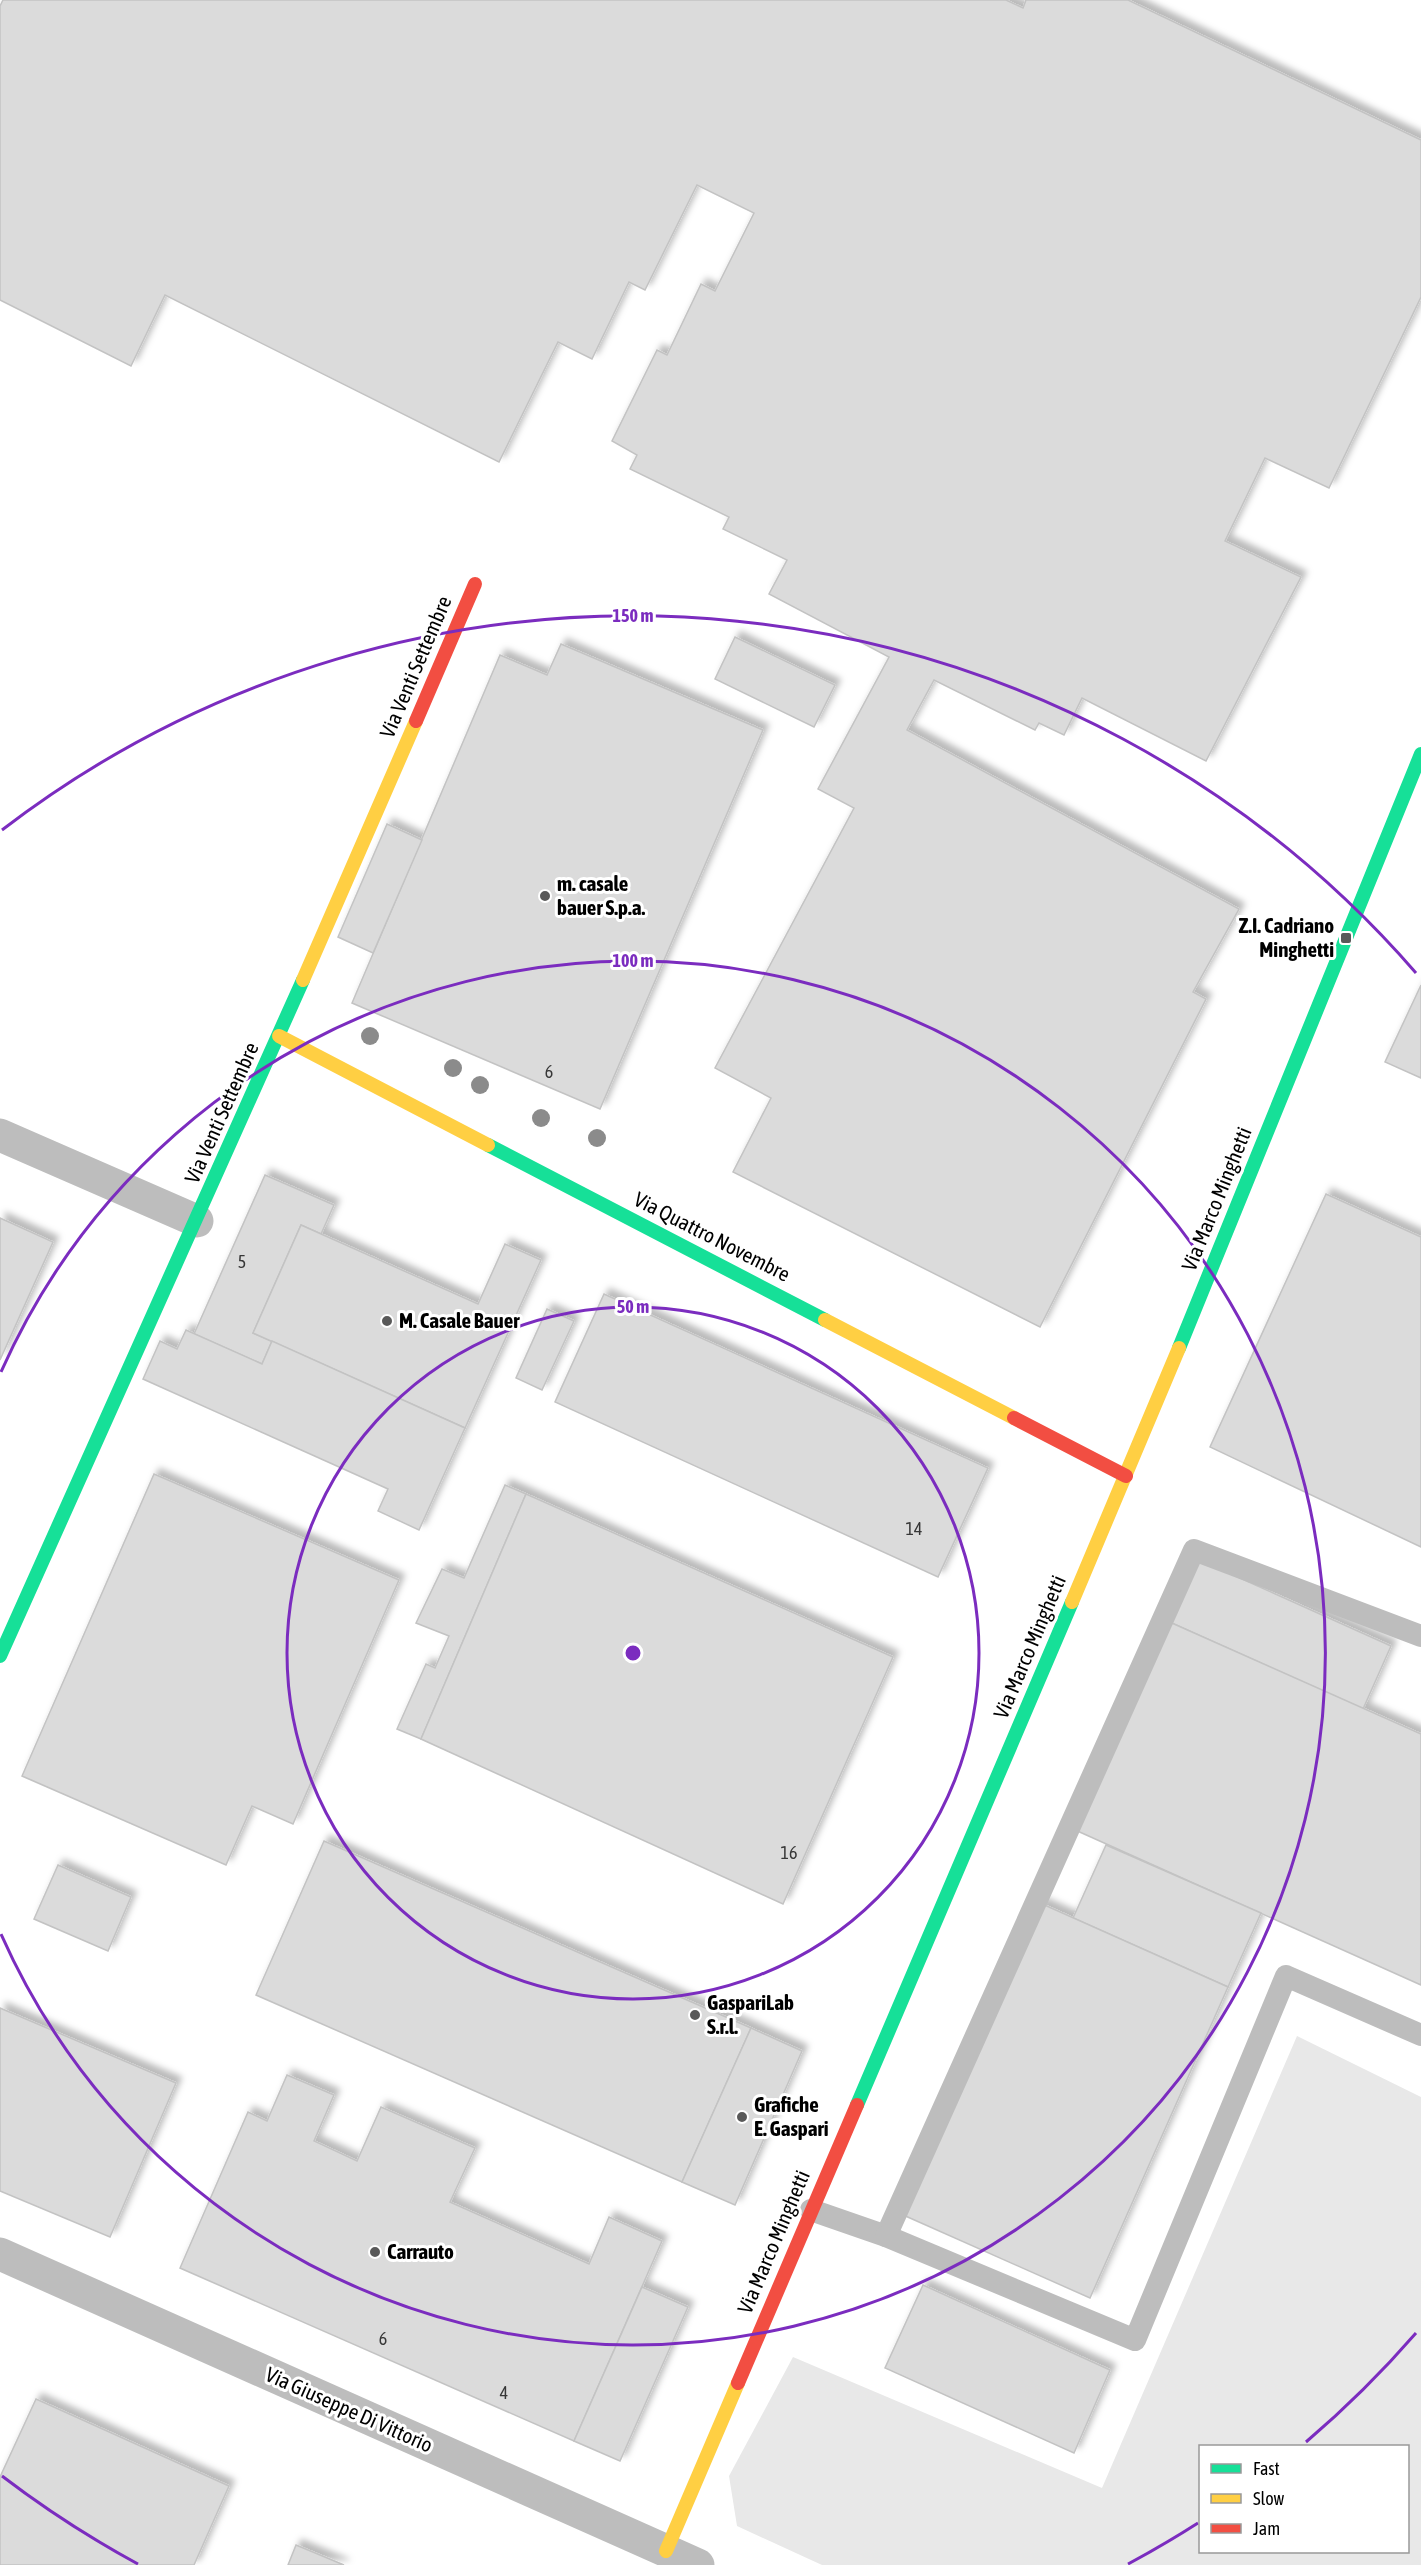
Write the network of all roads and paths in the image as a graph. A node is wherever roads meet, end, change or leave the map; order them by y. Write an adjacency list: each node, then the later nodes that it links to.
1 (475, 584): 3 (street, Via Venti Settembre)
2 (1421, 754): 6 (street, Via Marco Minghetti)
3 (279, 1035): 5 (street, Via Venti Settembre); 6 (street, Via Quattro Novembre)
4 (0, 1135): 5 (street)
5 (196, 1221): 8 (street, Via Venti Settembre)
6 (1126, 1476): 10 (street, Via Marco Minghetti)
7 (1421, 1636): 11 (lane)
8 (0, 1656)
9 (1421, 2035): 11 (lane)
10 (811, 2210): 11 (lane); 13 (street, Via Marco Minghetti)
11 (886, 2236)
12 (0, 2254): 13 (street, Via Giuseppe Di Vittorio)
13 (666, 2551): 14 (street, Via Giuseppe Di Vittorio)
14 (698, 2565)

